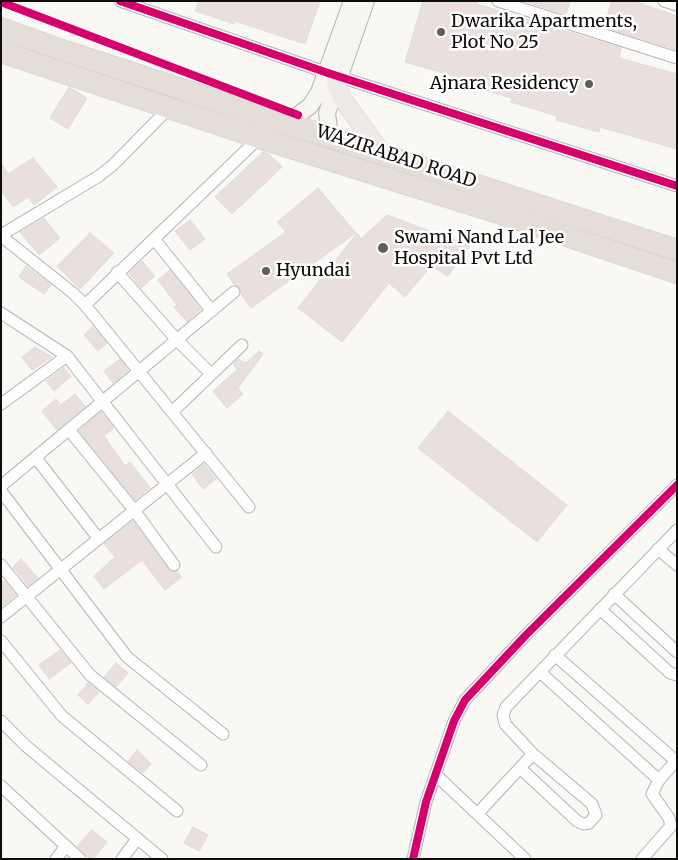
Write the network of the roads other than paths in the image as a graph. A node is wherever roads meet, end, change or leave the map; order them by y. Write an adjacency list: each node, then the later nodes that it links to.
1 (120, 1): 10 (street)
2 (352, 1): 10 (street)
3 (366, 1): 10 (street)
4 (498, 1): 9 (street)
5 (664, 1): 6 (street)
6 (677, 5)
7 (1, 28): 12 (highway, WAZIRABAD ROAD)
8 (1, 52): 11 (highway, WAZIRABAD ROAD)
9 (677, 58)
10 (334, 77): 12 (street); 13 (street); 15 (main road); 16 (street)
11 (169, 108): 14 (highway, WAZIRABAD ROAD); 17 (street)
12 (289, 122): 13 (highway, WAZIRABAD ROAD)
13 (330, 136): 15 (highway, WAZIRABAD ROAD)
14 (258, 138): 18 (street); 21 (highway, WAZIRABAD ROAD)
15 (382, 154): 19 (highway, WAZIRABAD ROAD)
16 (677, 186)
17 (1, 235): 23 (street)
18 (154, 239): 20 (street); 24 (street)
19 (677, 250)
20 (117, 272): 23 (street); 26 (street)
21 (677, 274)
22 (234, 292): 24 (street)
23 (85, 306): 29 (street)
24 (212, 311): 26 (street)
25 (1, 314): 28 (street)
26 (177, 340): 29 (street); 30 (street)
27 (242, 345): 30 (street)
28 (67, 356): 31 (street); 32 (street)
29 (140, 371): 31 (street); 33 (street)
30 (211, 374): 33 (street)
31 (102, 402): 34 (street); 37 (street)
32 (1, 404)
33 (172, 412): 35 (street)
34 (69, 430): 36 (street); 42 (street)
35 (206, 453): 37 (street); 41 (street)
36 (36, 458): 38 (street); 44 (street)
37 (168, 483): 42 (street); 45 (street)
38 (1, 486)
39 (1, 491): 50 (street)
40 (674, 492): 66 (street)
41 (249, 507)
42 (134, 510): 44 (street); 48 (street)
43 (675, 534): 46 (street)
44 (98, 538): 50 (street)
45 (216, 546)
46 (658, 549): 49 (street); 51 (street)
47 (1, 565): 52 (street)
48 (174, 565)
49 (677, 565)
50 (61, 570): 52 (street); 61 (street)
51 (614, 594): 53 (street); 56 (street)
52 (26, 598): 54 (street); 64 (street)
53 (600, 609): 57 (street); 59 (street)
54 (1, 617)
55 (1, 641): 69 (street)
56 (677, 652)
57 (555, 655): 58 (street); 63 (street)
58 (540, 672): 62 (street); 67 (street)
59 (677, 675)
60 (1, 721): 71 (street)
61 (223, 734)
62 (533, 754): 65 (street); 65 (street)
63 (676, 762): 67 (street)
64 (201, 765)
65 (520, 768): 70 (street)
66 (436, 775): 70 (street); 77 (street)
67 (660, 780): 79 (street)
68 (1, 786): 72 (street)
69 (176, 812)
70 (478, 813): 78 (street)
71 (138, 839): 75 (street); 76 (street)
72 (66, 846): 73 (street); 74 (street)
73 (56, 859)
74 (80, 859)
75 (122, 859)
76 (162, 859)
77 (413, 859)
78 (525, 859)
79 (642, 859)

